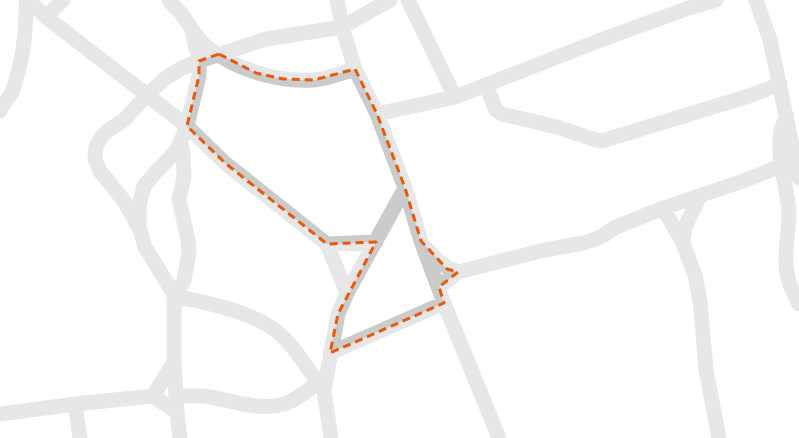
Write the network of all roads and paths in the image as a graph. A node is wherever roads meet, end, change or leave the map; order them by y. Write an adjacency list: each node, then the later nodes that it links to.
1 (27, 0): 9 (street); 19 (street)
2 (63, 0): 9 (street)
3 (169, 0): 11 (street)
4 (337, 0): 10 (street)
5 (408, 0): 18 (street)
6 (716, 0): 16 (street)
7 (756, 0): 15 (street)
8 (384, 1): 10 (street)
9 (46, 17): 17 (street)
10 (342, 26): 12 (street); 14 (street)
11 (192, 31): 12 (street); 13 (street)
12 (219, 54): 13 (street); 14 (street)
13 (199, 61): 17 (street); 22 (street)
14 (355, 69): 20 (street)
15 (780, 84): 16 (street); 21 (street)
16 (486, 86): 18 (street)
17 (148, 95): 22 (street); 30 (street)
18 (455, 98): 20 (street)
19 (0, 111)
20 (377, 114): 27 (street)
21 (788, 123): 24 (street); 25 (street); 26 (street)
22 (187, 126): 23 (street); 34 (street)
23 (180, 142): 30 (street); 38 (street)
24 (799, 146)
25 (781, 166): 28 (street); 40 (street)
26 (799, 178)
27 (405, 188): 31 (street); 32 (street)
28 (700, 196): 29 (street); 33 (street)
29 (663, 208): 33 (street); 35 (street)
30 (139, 226): 38 (street)
31 (421, 241): 35 (street); 36 (street)
32 (376, 242): 34 (street); 37 (street)
33 (683, 243): 53 (street)
34 (327, 244): 37 (street)
35 (458, 272): 36 (street)
36 (439, 287): 39 (street)
37 (347, 293): 41 (street)
38 (174, 296): 42 (street); 43 (street)
39 (444, 304): 41 (street); 52 (street)
40 (799, 304)
41 (330, 353): 43 (street)
42 (174, 362): 44 (street); 45 (street)
43 (321, 387): 45 (street); 51 (street)
44 (153, 396): 46 (street); 47 (street)
45 (176, 396): 47 (street)
46 (75, 404): 48 (street); 49 (street)
47 (177, 412): 50 (street)
48 (0, 414)
49 (80, 438)
50 (180, 438)
51 (331, 438)
52 (499, 438)
53 (719, 438)

